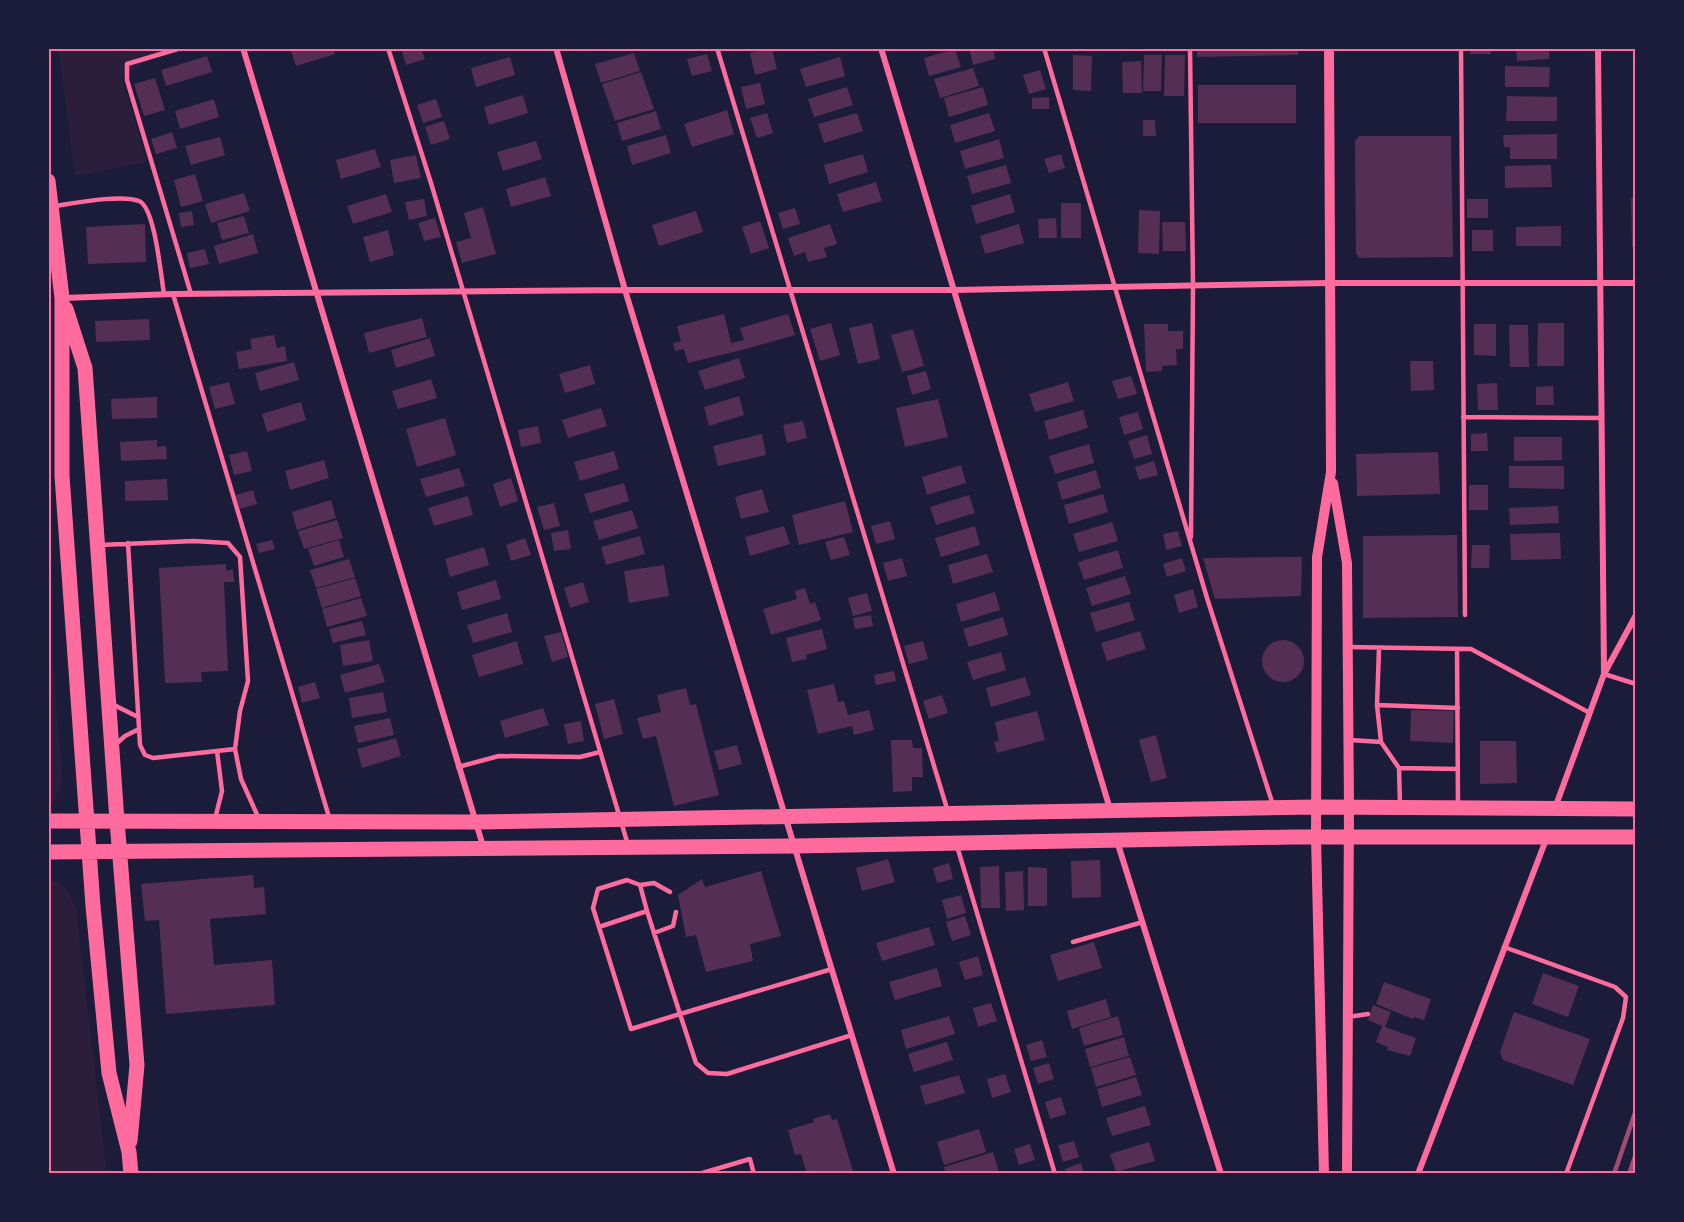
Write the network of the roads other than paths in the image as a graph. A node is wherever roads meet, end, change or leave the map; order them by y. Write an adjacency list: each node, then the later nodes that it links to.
1 (181, 48): 27 (lane)
2 (243, 48): 24 (street)
3 (388, 48): 23 (lane)
4 (556, 48): 20 (street)
5 (717, 48): 21 (lane)
6 (881, 48): 22 (street)
7 (1044, 48): 19 (lane)
8 (1190, 48): 18 (lane)
9 (1329, 48): 14 (street)
10 (1461, 48): 15 (lane)
11 (1598, 48): 16 (street)
12 (48, 181): 13 (main road)
13 (51, 206): 25 (lane); 28 (main road)
14 (1330, 283): 15 (street); 18 (street); 31 (street)
15 (1462, 283): 16 (street); 29 (lane)
16 (1599, 283): 17 (street); 30 (street)
17 (1636, 283)
18 (1193, 286): 19 (street); 33 (lane)
19 (1114, 287): 22 (street); 33 (lane)
20 (625, 290): 21 (street); 23 (street); 66 (street)
21 (790, 290): 22 (street); 65 (lane)
22 (954, 290): 64 (street)
23 (462, 291): 24 (street); 53 (lane)
24 (316, 292): 27 (street); 54 (street)
25 (164, 294): 26 (street); 28 (street)
26 (173, 294): 27 (street); 73 (lane)
27 (191, 294)
28 (62, 298): 34 (main road); 69 (main road)
29 (1463, 417): 30 (lane); 35 (lane)
30 (1601, 418): 40 (street)
31 (1331, 472): 37 (street); 57 (street)
32 (128, 543): 34 (lane); 46 (lane); 51 (lane)
33 (1191, 544): 59 (lane)
34 (98, 545): 42 (main road)
35 (1465, 615)
36 (1636, 615): 40 (street)
37 (1347, 647): 38 (lane); 48 (street)
38 (1379, 648): 39 (lane); 43 (lane)
39 (1457, 649): 44 (lane); 45 (lane)
40 (1605, 674): 41 (lane); 45 (street)
41 (1636, 684)
42 (109, 702): 46 (lane); 50 (main road)
43 (1377, 705): 44 (lane); 49 (lane)
44 (1458, 708): 56 (lane)
45 (1590, 712): 62 (street)
46 (138, 717): 47 (lane)
47 (139, 729): 50 (lane); 52 (lane)
48 (1348, 740): 49 (lane); 58 (street)
49 (1381, 742): 55 (lane)
50 (112, 748): 70 (main road)
51 (235, 749): 52 (lane); 72 (lane)
52 (217, 751): 71 (lane)
53 (600, 752): 54 (lane); 67 (lane)
54 (458, 767): 74 (street)
55 (1399, 768): 56 (lane); 60 (lane)
56 (1458, 769): 61 (lane)
57 (1317, 807): 58 (main road); 59 (main road); 76 (street)
58 (1348, 807): 60 (main road); 77 (street)
59 (1274, 808): 64 (main road)
60 (1400, 808): 61 (main road)
61 (1458, 808): 62 (main road)
62 (1554, 809): 63 (main road)
63 (1636, 809)
64 (1110, 810): 65 (main road)
65 (948, 813): 66 (main road)
66 (785, 816): 67 (main road); 81 (street)
67 (620, 819): 74 (main road); 82 (lane)
68 (48, 821): 69 (main road)
69 (87, 821): 70 (main road); 85 (main road)
70 (117, 821): 71 (main road); 86 (main road)
71 (214, 821): 72 (main road)
72 (260, 821): 73 (main road)
73 (331, 822): 74 (main road)
74 (475, 822): 83 (street)
75 (1547, 836): 77 (main road); 78 (main road); 95 (street)
76 (1316, 837): 77 (main road); 79 (main road); 108 (street)
77 (1348, 837): 99 (street)
78 (1636, 837)
79 (1117, 841): 80 (main road); 91 (street)
80 (956, 843): 81 (main road); 106 (lane)
81 (794, 846): 82 (main road); 96 (street)
82 (628, 848): 83 (main road)
83 (484, 850): 86 (main road)
84 (48, 852): 85 (main road)
85 (89, 852): 86 (main road); 101 (main road)
86 (120, 852): 101 (main road)
87 (640, 885): 88 (lane); 89 (lane); 92 (lane)
88 (670, 892)
89 (647, 911): 92 (lane); 93 (lane)
90 (676, 912): 93 (lane)
91 (1143, 922): 94 (lane); 107 (street)
92 (599, 927): 97 (lane)
93 (654, 933): 97 (lane)
94 (1073, 942)
95 (1504, 947): 110 (street); 111 (lane)
96 (832, 969): 97 (lane); 100 (street)
97 (680, 1014): 100 (lane)
98 (1368, 1014): 99 (lane)
99 (1348, 1017): 109 (street)
100 (852, 1035): 105 (street)
101 (129, 1152): 102 (main road)
102 (131, 1174)
103 (699, 1174): 104 (lane)
104 (754, 1174)
105 (894, 1174)
106 (1055, 1174)
107 (1221, 1174)
108 (1324, 1174)
109 (1347, 1174)
110 (1418, 1174)
111 (1566, 1174)

